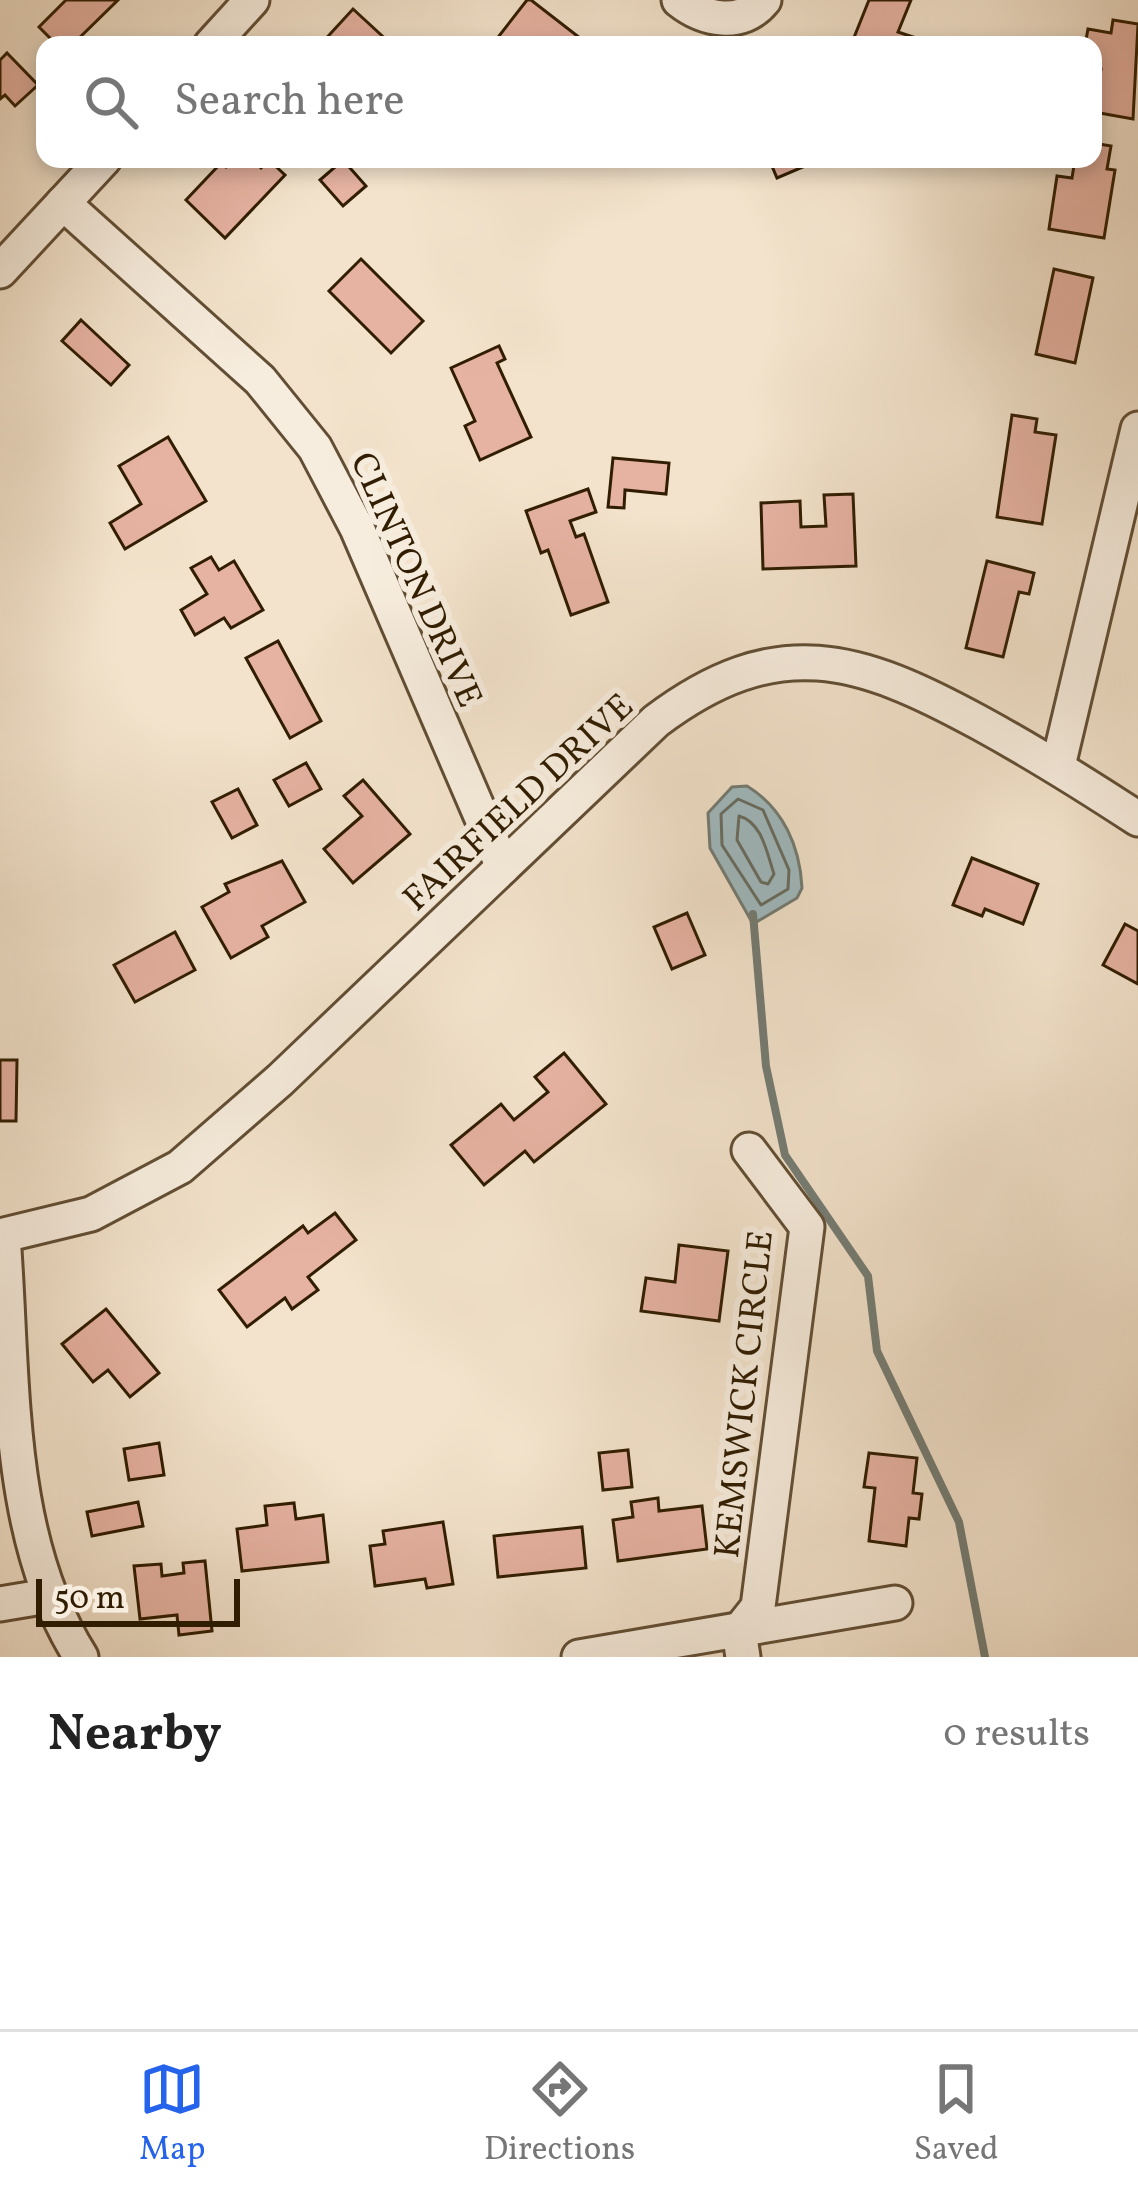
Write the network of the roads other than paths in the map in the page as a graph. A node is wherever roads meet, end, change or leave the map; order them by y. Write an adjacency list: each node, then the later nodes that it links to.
1 (252, 0): 4 (street)
2 (679, 0): 3 (street)
3 (764, 0)
4 (219, 36)
5 (95, 168): 6 (street)
6 (62, 203): 7 (street); 11 (street, CLINTON DRIVE)
7 (0, 271)
8 (1138, 429): 9 (street)
9 (1058, 766): 10 (street, FAIRFIELD DRIVE); 11 (street, FAIRFIELD DRIVE)
10 (1138, 820)
11 (503, 867): 13 (street, FAIRFIELD DRIVE)
12 (749, 1150): 17 (street, KEMSWICK CIRCLE)
13 (2, 1236): 14 (street)
14 (48, 1596): 16 (street); 18 (street)
15 (895, 1603): 17 (street)
16 (0, 1604)
17 (741, 1644): 19 (street)
18 (81, 1657)
19 (579, 1657)

